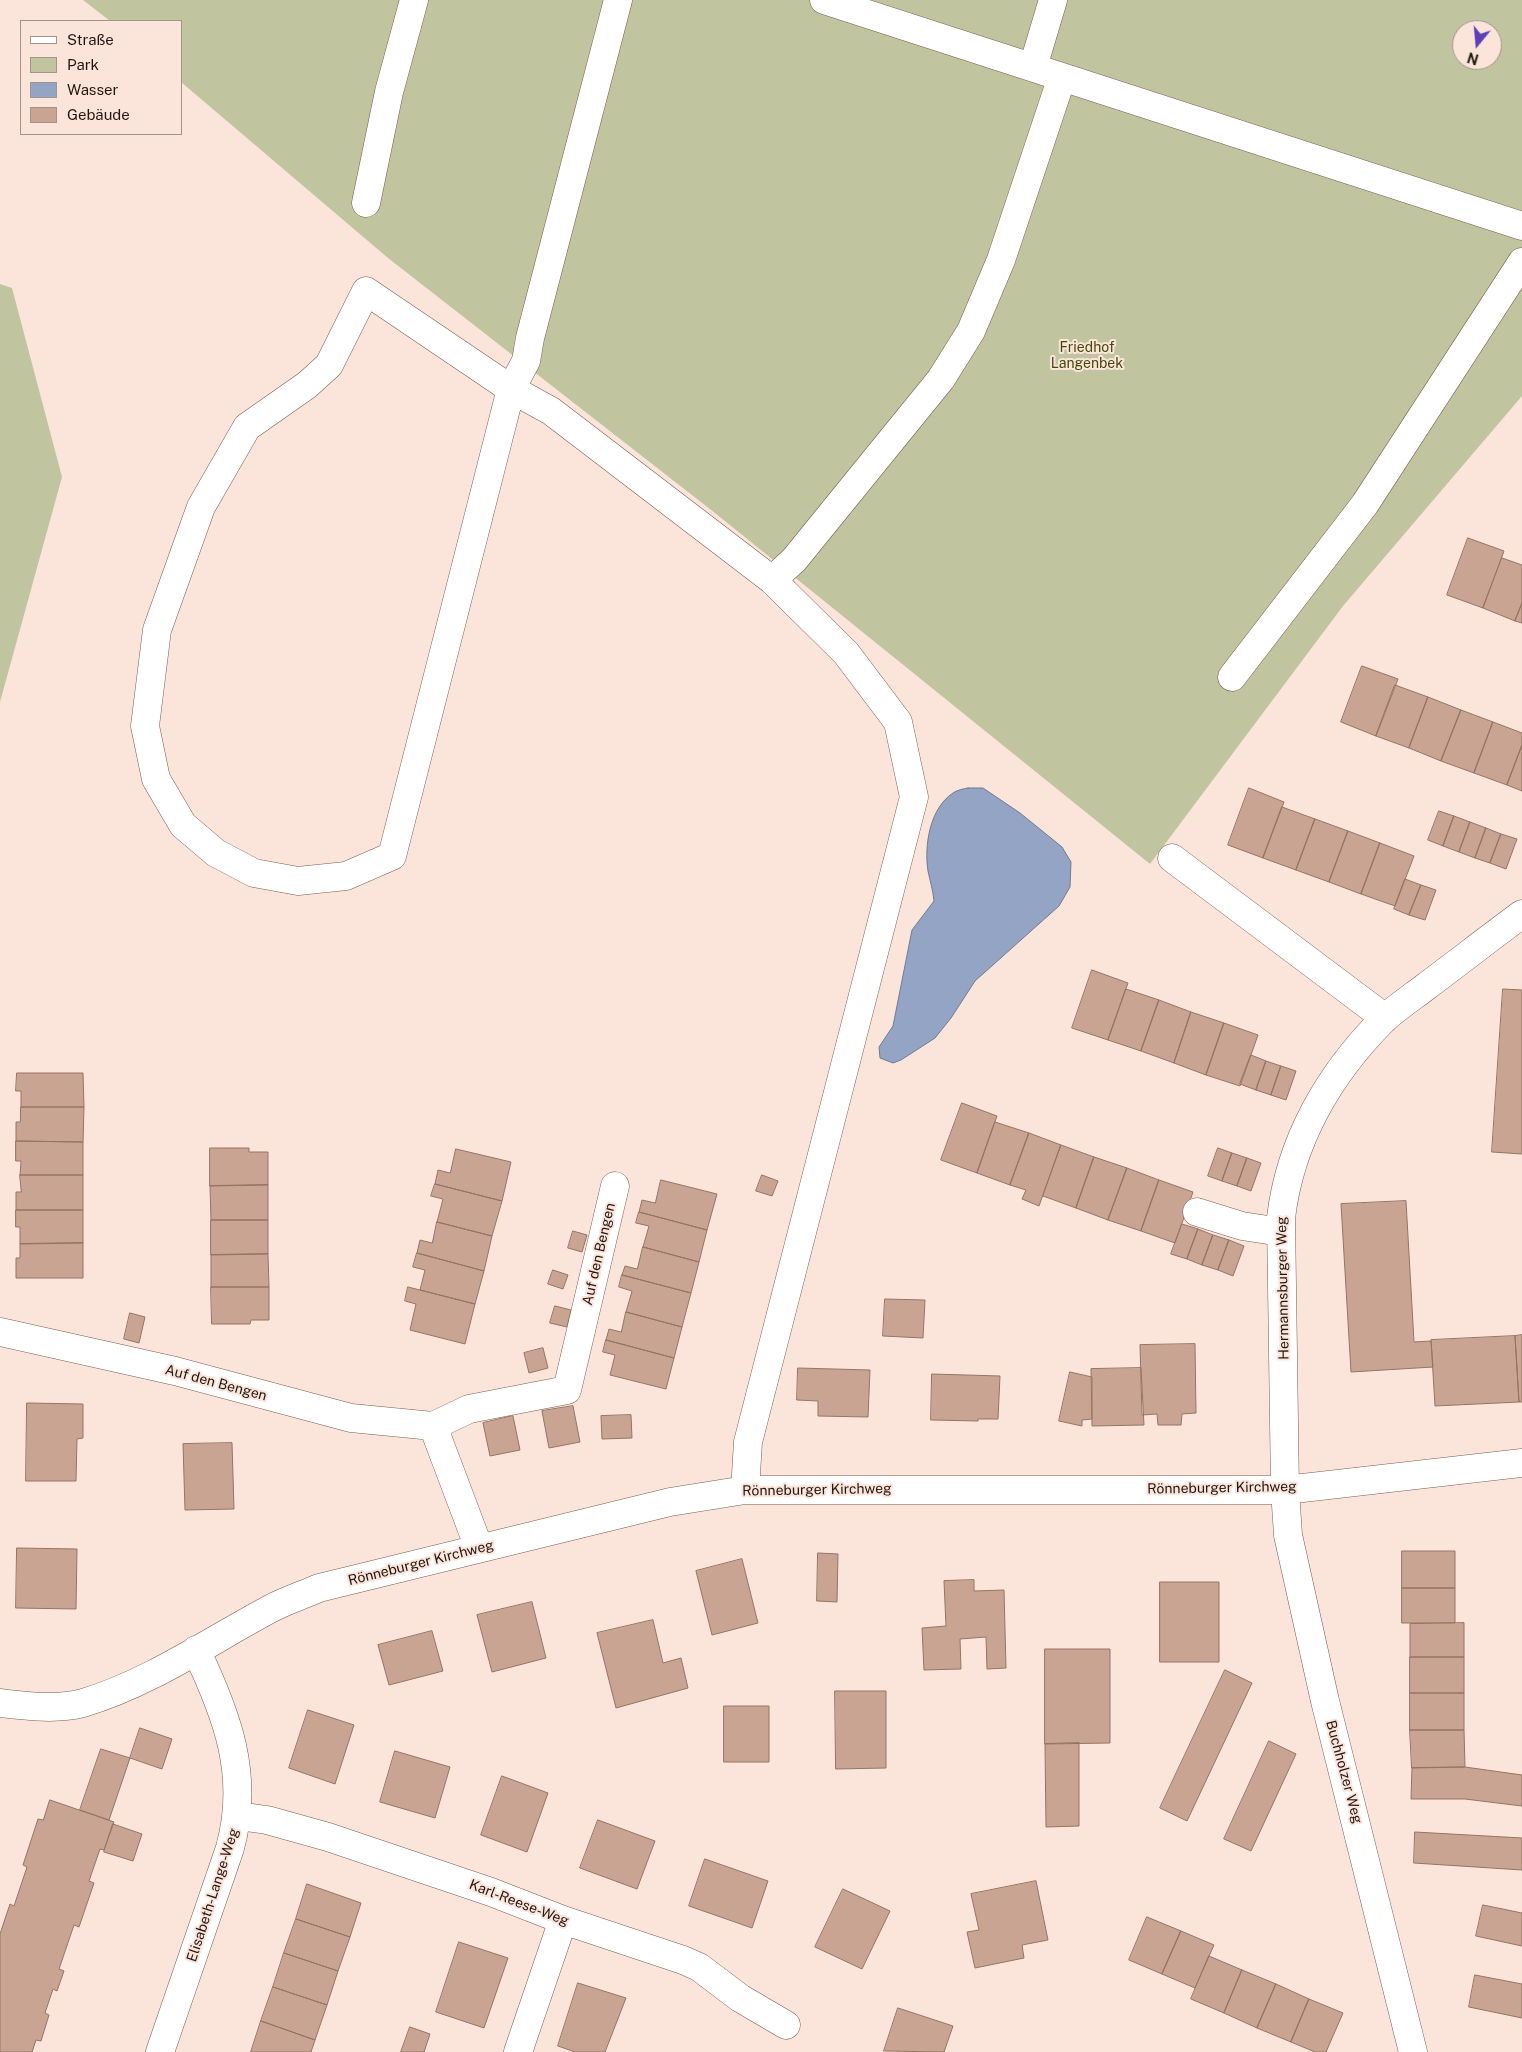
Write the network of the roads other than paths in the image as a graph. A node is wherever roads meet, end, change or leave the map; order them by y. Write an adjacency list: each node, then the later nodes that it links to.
1 (414, 0): 7 (street)
2 (618, 0): 10 (street)
3 (824, 0): 5 (street)
4 (1053, 0): 5 (street)
5 (1033, 68): 6 (street)
6 (1062, 77): 8 (street); 11 (street)
7 (366, 203)
8 (1522, 226)
9 (1522, 262): 12 (street)
10 (510, 389): 10 (street); 11 (street)
11 (772, 580): 22 (street)
12 (1232, 677)
13 (1172, 858): 15 (street)
14 (1522, 914): 15 (street, Hermannsburger Weg)
15 (1385, 1018): 18 (street, Hermannsburger Weg)
16 (615, 1186): 20 (street, Auf den Bengen)
17 (1197, 1212): 18 (street)
18 (1281, 1232): 23 (street, Hermannsburger Weg)
19 (0, 1332): 20 (street, Auf den Bengen)
20 (433, 1426): 24 (street)
21 (1522, 1462): 23 (street, Rönneburger Kirchweg)
22 (745, 1490): 23 (street, Rönneburger Kirchweg); 24 (street, Rönneburger Kirchweg)
23 (1285, 1490): 32 (street, Buchholzer Weg)
24 (479, 1548): 25 (street, Rönneburger Kirchweg)
25 (196, 1650): 26 (street, Rönneburger Kirchweg); 27 (street, Elisabeth-Lange-Weg)
26 (0, 1703)
27 (238, 1816): 28 (street, Karl-Reese-Weg); 30 (street, Elisabeth-Lange-Weg)
28 (563, 1920): 29 (street, Karl-Reese-Weg); 31 (street)
29 (786, 2026)
30 (160, 2052)
31 (518, 2052)
32 (1416, 2052)

